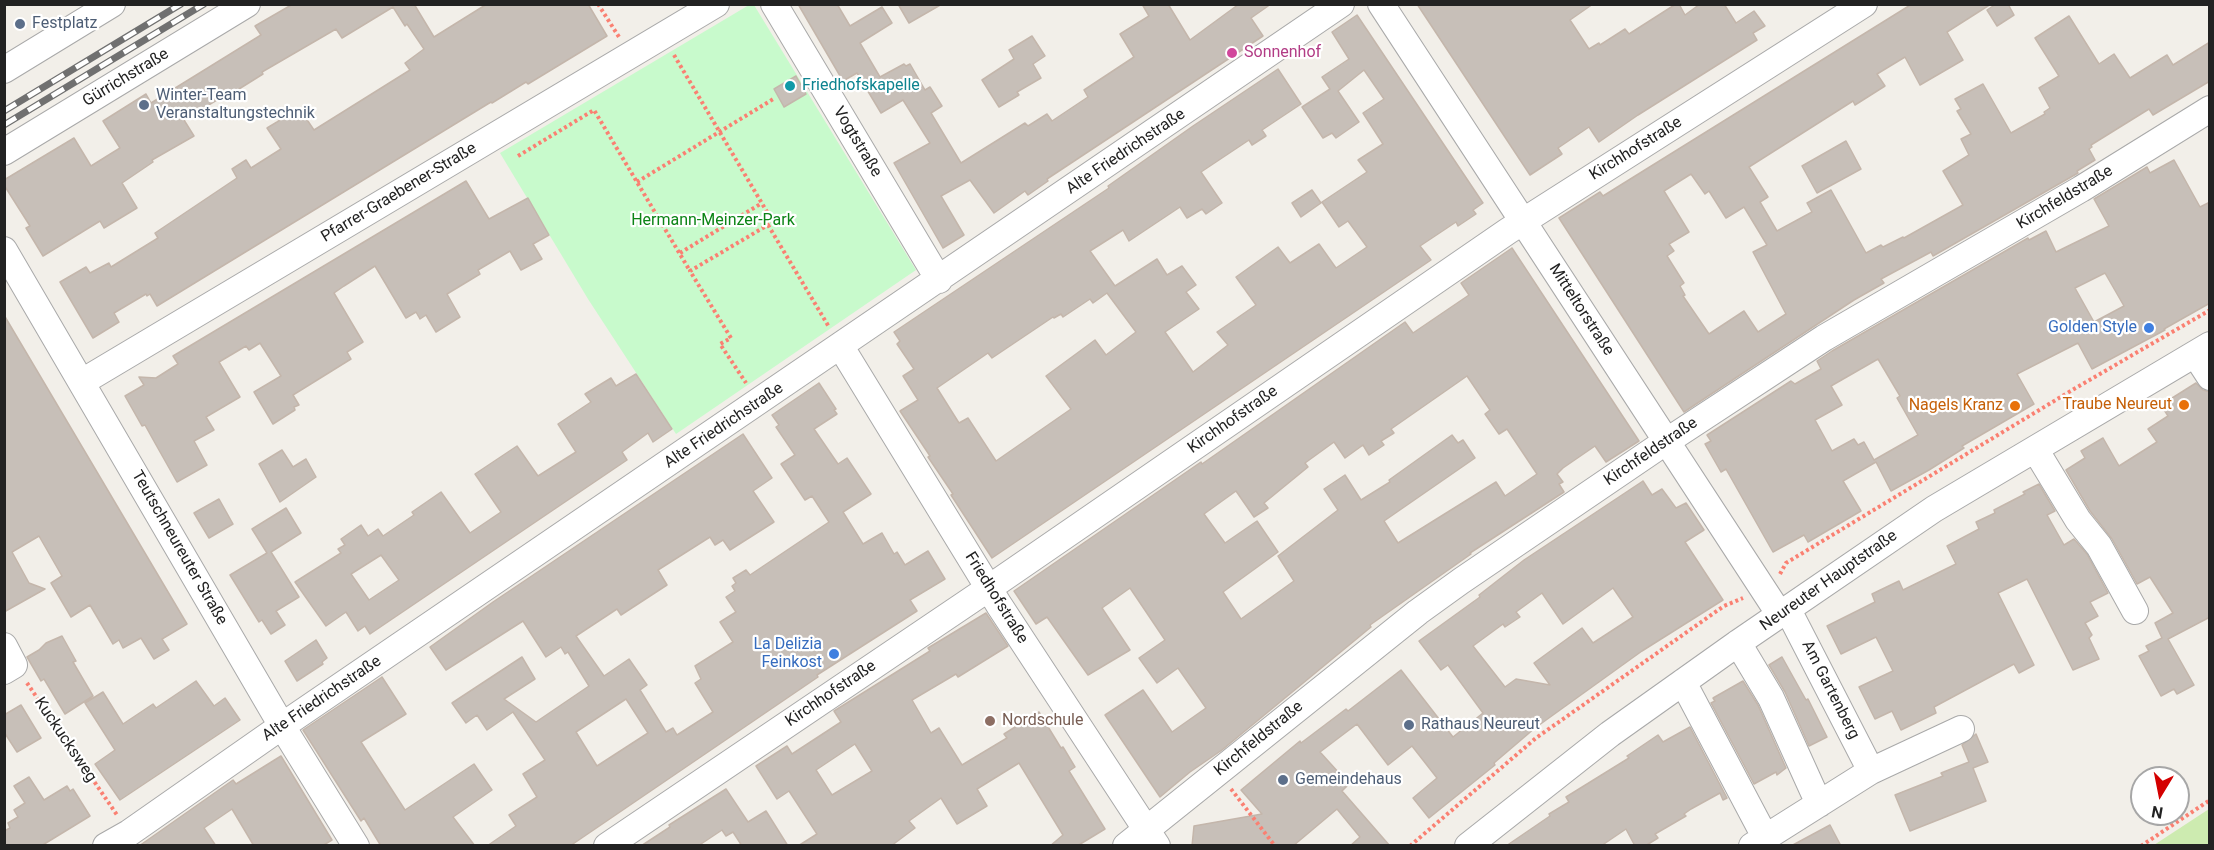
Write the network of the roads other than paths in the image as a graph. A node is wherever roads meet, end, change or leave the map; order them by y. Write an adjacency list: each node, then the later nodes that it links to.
1 (112, 4): 8 (street)
2 (247, 4): 11 (street, Gürrichstraße)
3 (716, 4): 18 (street, Pfarrer-Graebener-Straße)
4 (774, 4): 14 (street, Vogtstraße)
5 (1341, 4): 14 (street, Alte Friedrichstraße)
6 (1381, 4): 12 (street, Mitteltorstraße)
7 (1864, 4): 12 (street, Kirchhofstraße)
8 (78, 13): 9 (street)
9 (4, 70)
10 (2210, 108): 19 (street, Kirchfeldstraße)
11 (4, 152)
12 (1523, 221): 19 (street, Mitteltorstraße); 21 (street, Kirchhofstraße)
13 (4, 250): 18 (street, Teutschneureuter Straße)
14 (939, 280): 15 (street, Alte Friedrichstraße)
15 (841, 347): 21 (street, Friedhofstraße); 26 (street, Alte Friedrichstraße)
16 (2202, 350): 17 (street); 20 (street, Neureuter Hauptstraße)
17 (2210, 378)
18 (82, 381): 26 (street, Teutschneureuter Straße)
19 (1667, 441): 23 (street, Mitteltorstraße); 30 (street, Kirchfeldstraße)
20 (2035, 449): 22 (street); 23 (street, Neureuter Hauptstraße)
21 (989, 588): 30 (street, Friedhofstraße); 34 (street, Kirchhofstraße)
22 (2134, 611)
23 (1784, 613): 24 (street, Neureuter Hauptstraße); 28 (street, Am Gartenberg)
24 (1738, 643): 25 (street, Neureuter Hauptstraße); 29 (street)
25 (1683, 682): 31 (street); 36 (street, Neureuter Hauptstraße)
26 (282, 726): 32 (street, Alte Friedrichstraße); 33 (street, Teutschneureuter Straße)
27 (1961, 729): 28 (street)
28 (1871, 771): 29 (street)
29 (1819, 804): 31 (street)
30 (1152, 837): 35 (street, Kirchfeldstraße)
31 (1759, 841)
32 (106, 846)
33 (356, 846)
34 (607, 846)
35 (1126, 846)
36 (1468, 846)

